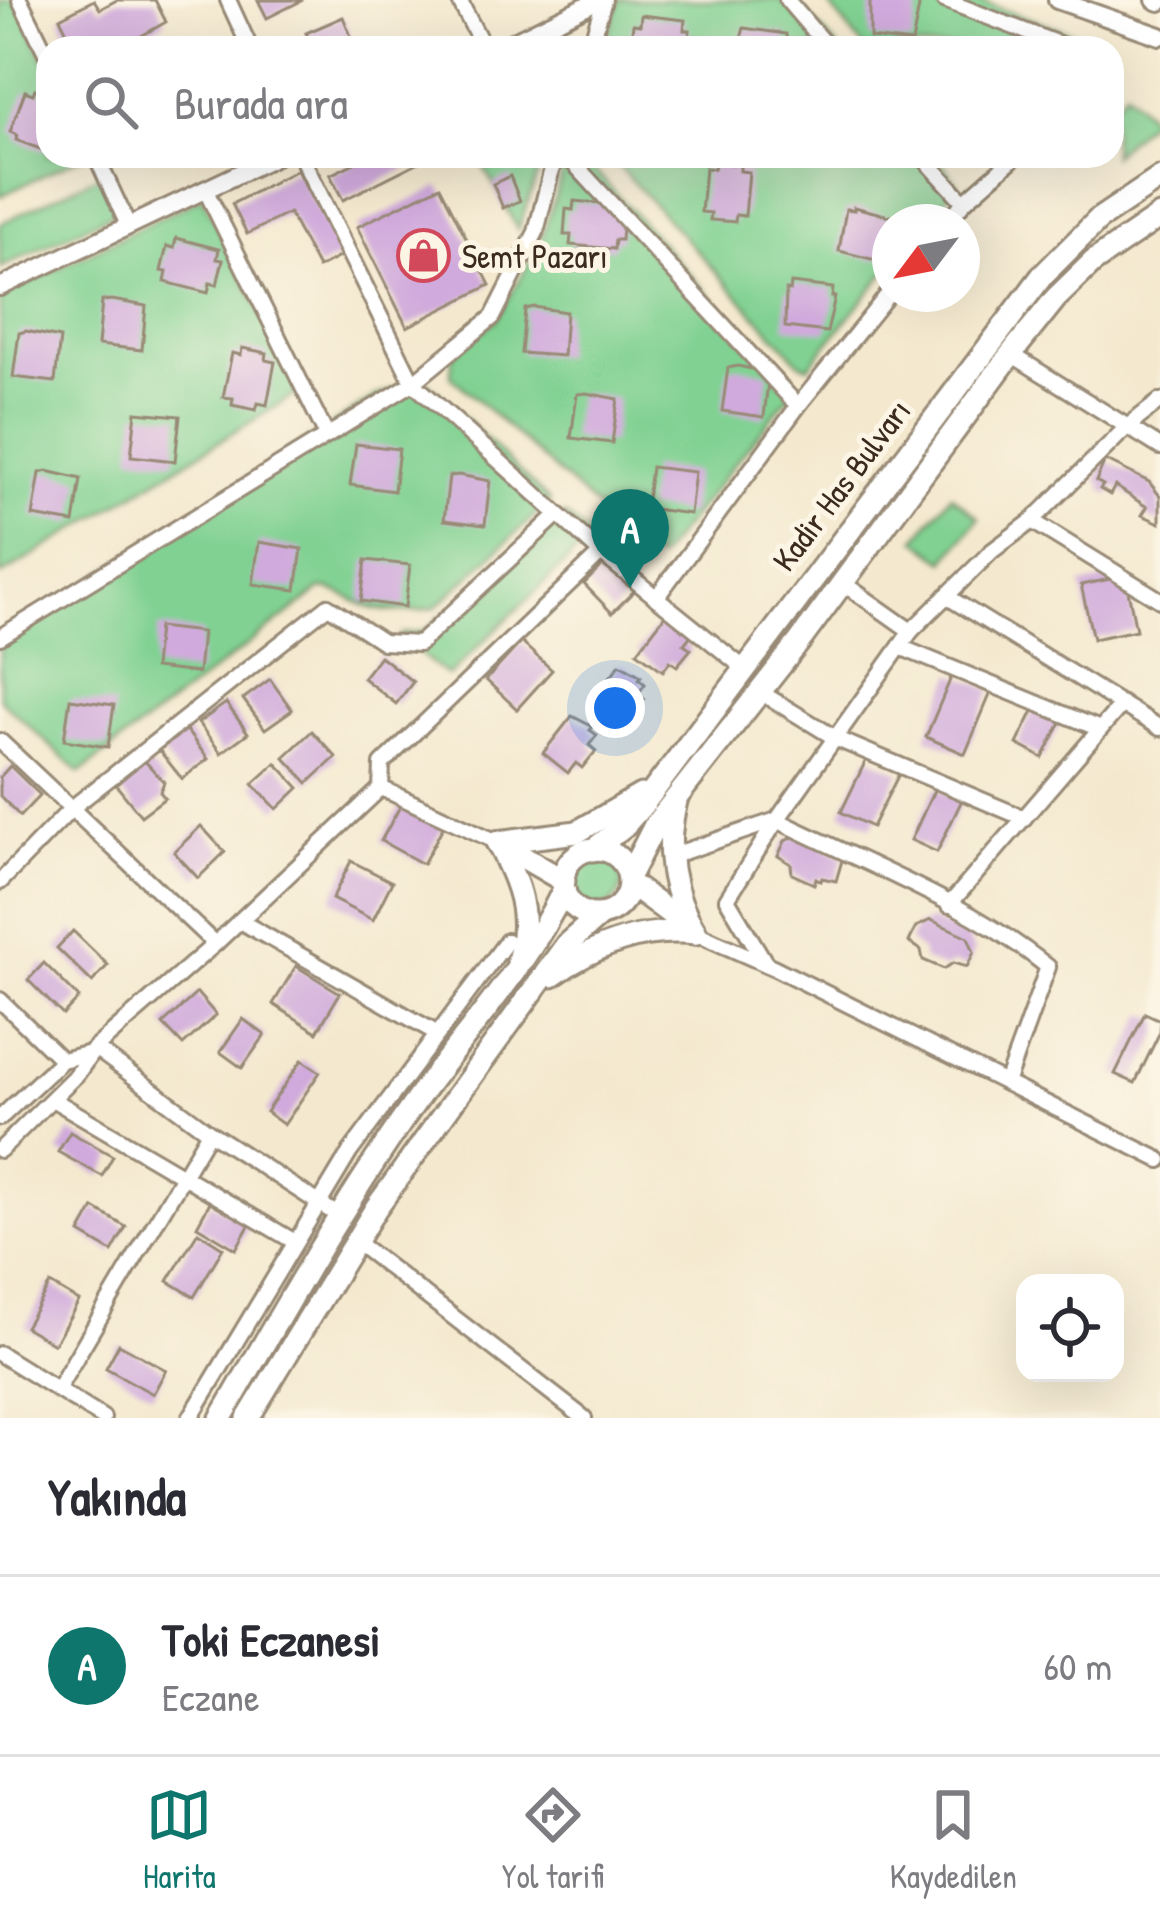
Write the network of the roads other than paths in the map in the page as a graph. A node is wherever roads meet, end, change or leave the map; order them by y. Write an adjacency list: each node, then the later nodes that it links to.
1 (20, 0): 8 (street)
2 (228, 0): 9 (street)
3 (459, 0): 10 (street)
4 (601, 0): 11 (street); 12 (street)
5 (787, 0): 13 (street)
6 (944, 0): 14 (street)
7 (1057, 0): 15 (street)
8 (38, 36)
9 (244, 36)
10 (478, 36)
11 (525, 36)
12 (593, 36)
13 (818, 36)
14 (1038, 36)
15 (1160, 36)
16 (102, 168): 27 (street)
17 (250, 168): 24 (street)
18 (307, 168): 31 (street)
19 (552, 168): 31 (street)
20 (579, 168): 33 (street)
21 (933, 168): 25 (street)
22 (1002, 168): 25 (street)
23 (1160, 178): 47 (highway, Kadir Has Bulvarı)
24 (205, 189): 27 (street); 35 (street)
25 (964, 202)
26 (1160, 216): 30 (highway, Kadir Has Bulvarı)
27 (128, 225): 28 (street)
28 (0, 287)
29 (874, 312): 33 (street)
30 (1011, 354): 34 (street); 40 (highway, Kadir Has Bulvarı)
31 (413, 383): 35 (street); 37 (street)
32 (1160, 401): 34 (street)
33 (798, 406): 42 (street)
34 (1127, 427): 36 (street); 38 (street)
35 (327, 436): 45 (street)
36 (1160, 447)
37 (557, 515): 39 (street); 56 (street)
38 (1032, 520): 41 (street); 43 (street)
39 (601, 553): 42 (street); 54 (street)
40 (843, 583): 44 (street); 48 (highway, Kadir Has Bulvarı)
41 (946, 596): 44 (street); 49 (street)
42 (656, 598): 47 (street)
43 (1160, 600)
44 (911, 631): 46 (street)
45 (0, 637)
46 (900, 646): 51 (street); 52 (street)
47 (745, 669): 55 (highway, Kadir Has Bulvarı)
48 (760, 692): 52 (street); 55 (highway, Kadir Has Bulvarı)
49 (1122, 704): 50 (street); 51 (street)
50 (1160, 728)
51 (1100, 729): 57 (street)
52 (837, 739): 57 (street); 58 (street)
53 (0, 740): 56 (street)
54 (381, 788): 59 (street); 67 (street)
55 (670, 788): 59 (highway); 60 (highway, Kadir Has Bulvarı); 61 (highway); 62 (highway, Kadir Has Bulvarı)
56 (73, 807): 63 (street); 71 (street)
57 (1024, 818): 65 (street)
58 (777, 820): 61 (street); 65 (street); 72 (street)
59 (496, 842): 60 (highway); 64 (highway); 73 (highway)
60 (586, 852): 62 (highway); 64 (highway)
61 (670, 856): 69 (highway)
62 (629, 879): 66 (highway); 69 (highway)
63 (0, 882)
64 (564, 885): 66 (highway); 73 (highway)
65 (949, 905): 80 (street)
66 (603, 914): 68 (highway); 75 (highway)
67 (240, 921): 71 (street); 76 (street)
68 (666, 930): 69 (highway); 75 (highway)
69 (697, 933): 72 (street)
70 (507, 941): 76 (street)
71 (215, 944): 77 (street)
72 (766, 964): 80 (street)
73 (512, 974): 78 (highway)
74 (0, 1000): 79 (street)
75 (524, 1003): 89 (highway)
76 (434, 1040): 78 (street); 87 (street)
77 (93, 1050): 79 (street); 81 (street); 83 (street)
78 (450, 1057): 88 (highway)
79 (62, 1060): 82 (street)
80 (1006, 1083): 85 (street)
81 (52, 1099): 84 (street); 86 (street)
82 (0, 1118)
83 (209, 1132): 86 (street); 87 (street)
84 (0, 1150)
85 (1160, 1160)
86 (182, 1178): 90 (street); 92 (street)
87 (319, 1203): 88 (street); 90 (street)
88 (339, 1216): 95 (highway)
89 (356, 1241): 96 (highway); 97 (street)
90 (295, 1242): 94 (street)
91 (0, 1354): 92 (street)
92 (57, 1390): 93 (street)
93 (103, 1418)
94 (190, 1418)
95 (221, 1418)
96 (248, 1418)
97 (582, 1418)

